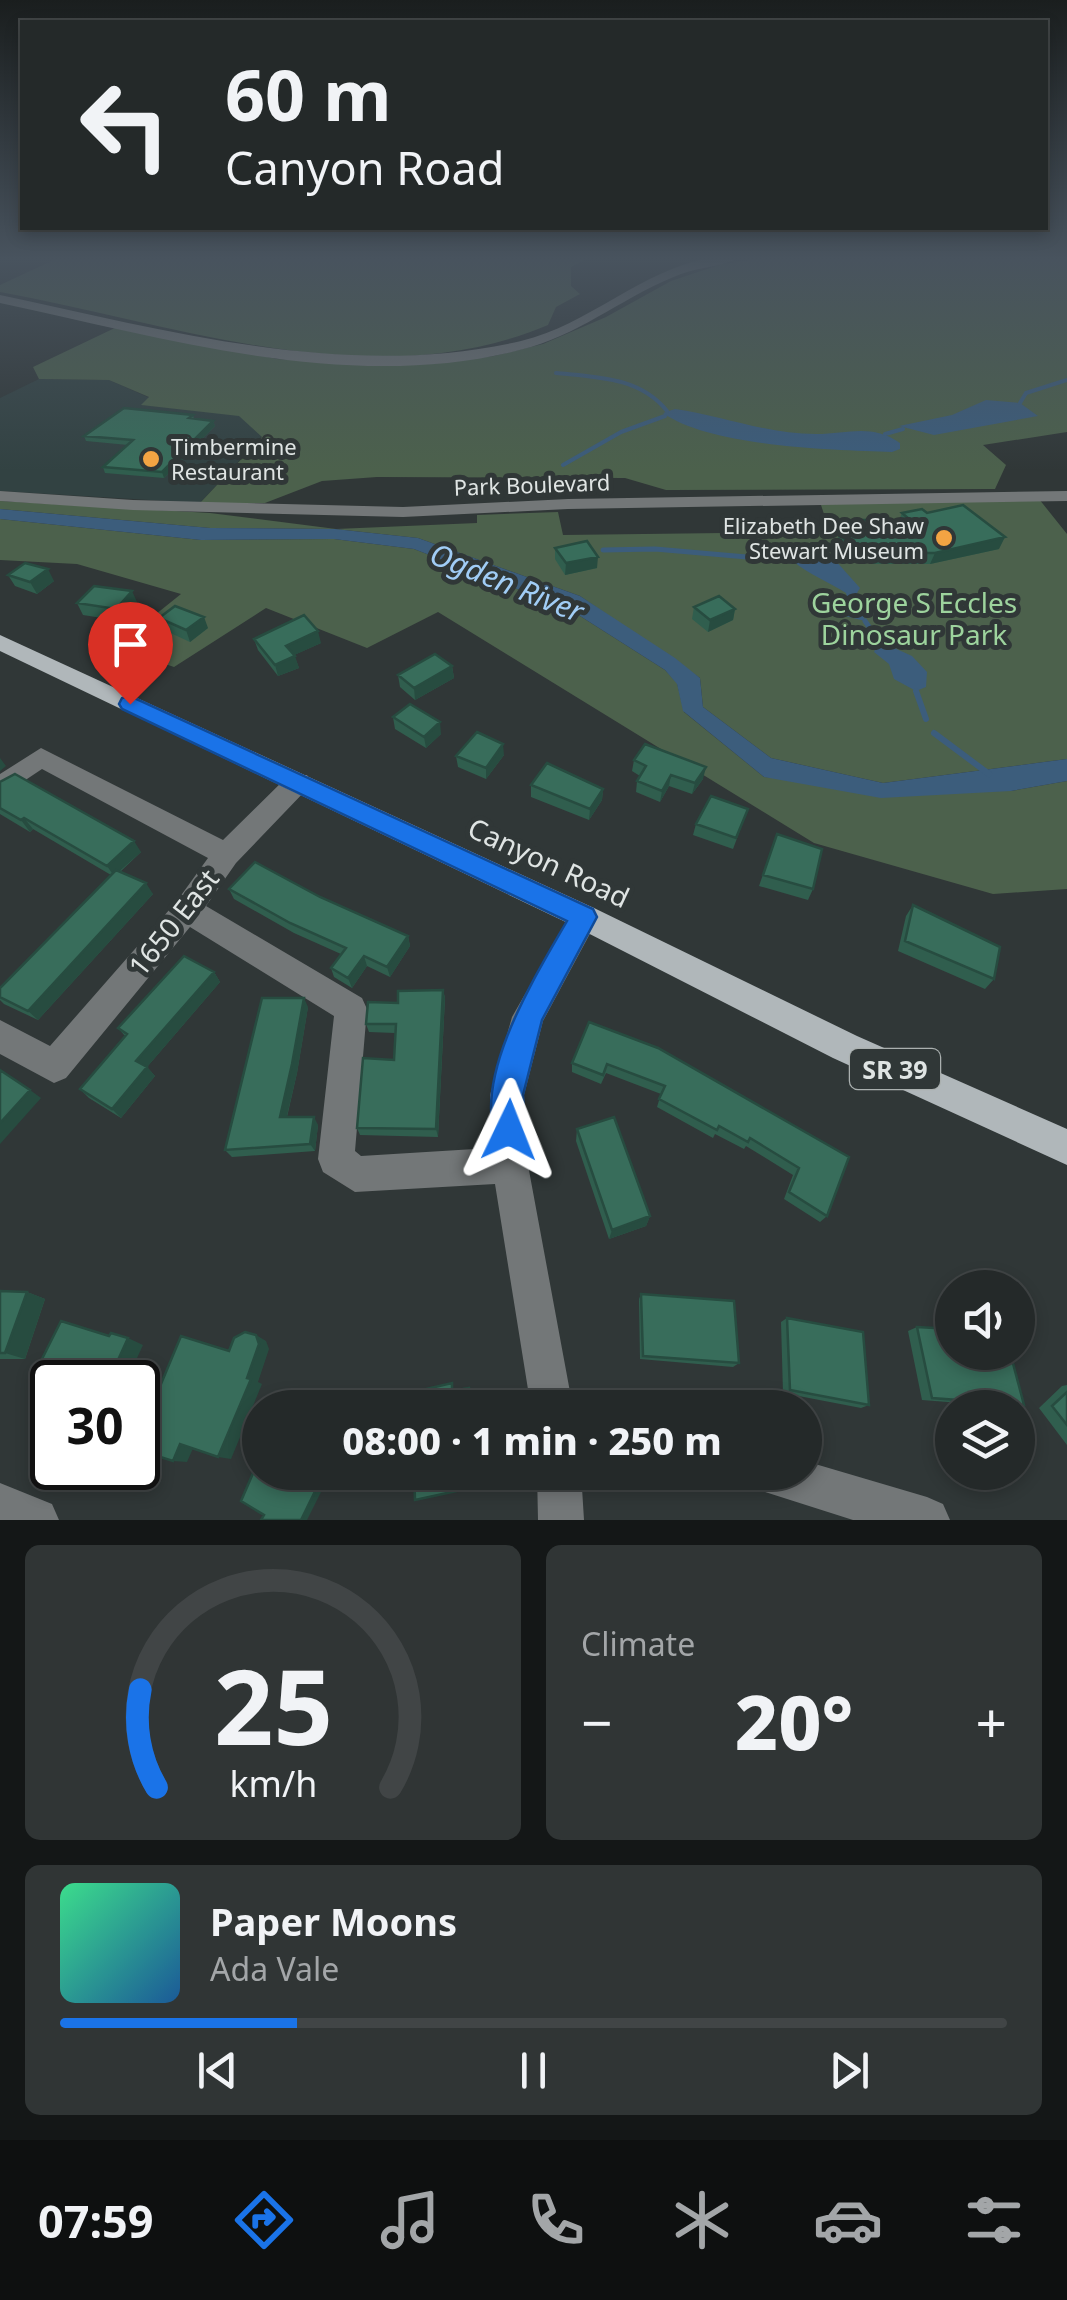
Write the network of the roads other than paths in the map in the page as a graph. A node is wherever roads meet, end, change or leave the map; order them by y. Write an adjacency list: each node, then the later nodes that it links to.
1 (150, 329): 2 (street)
2 (562, 329)
3 (0, 496): 4 (street, Park Boulevard)
4 (1067, 496)
5 (0, 642): 6 (main road, Canyon Road / SR 39)
6 (298, 782): 8 (street, 1650 East); 10 (main road, Canyon Road / SR 39)
7 (0, 788): 8 (street)
8 (226, 855): 9 (street, 1650 East)
9 (187, 910): 11 (street, 1650 East); 13 (street)
10 (584, 917): 12 (main road, Canyon Road / SR 39); 13 (street)
11 (0, 1036)
12 (1067, 1147)
13 (510, 1165): 14 (street)
14 (549, 1390)
15 (822, 1488): 20 (street)
16 (560, 1490): 19 (street)
17 (0, 1506): 18 (street)
18 (36, 1520)
19 (562, 1520)
20 (927, 1520)

